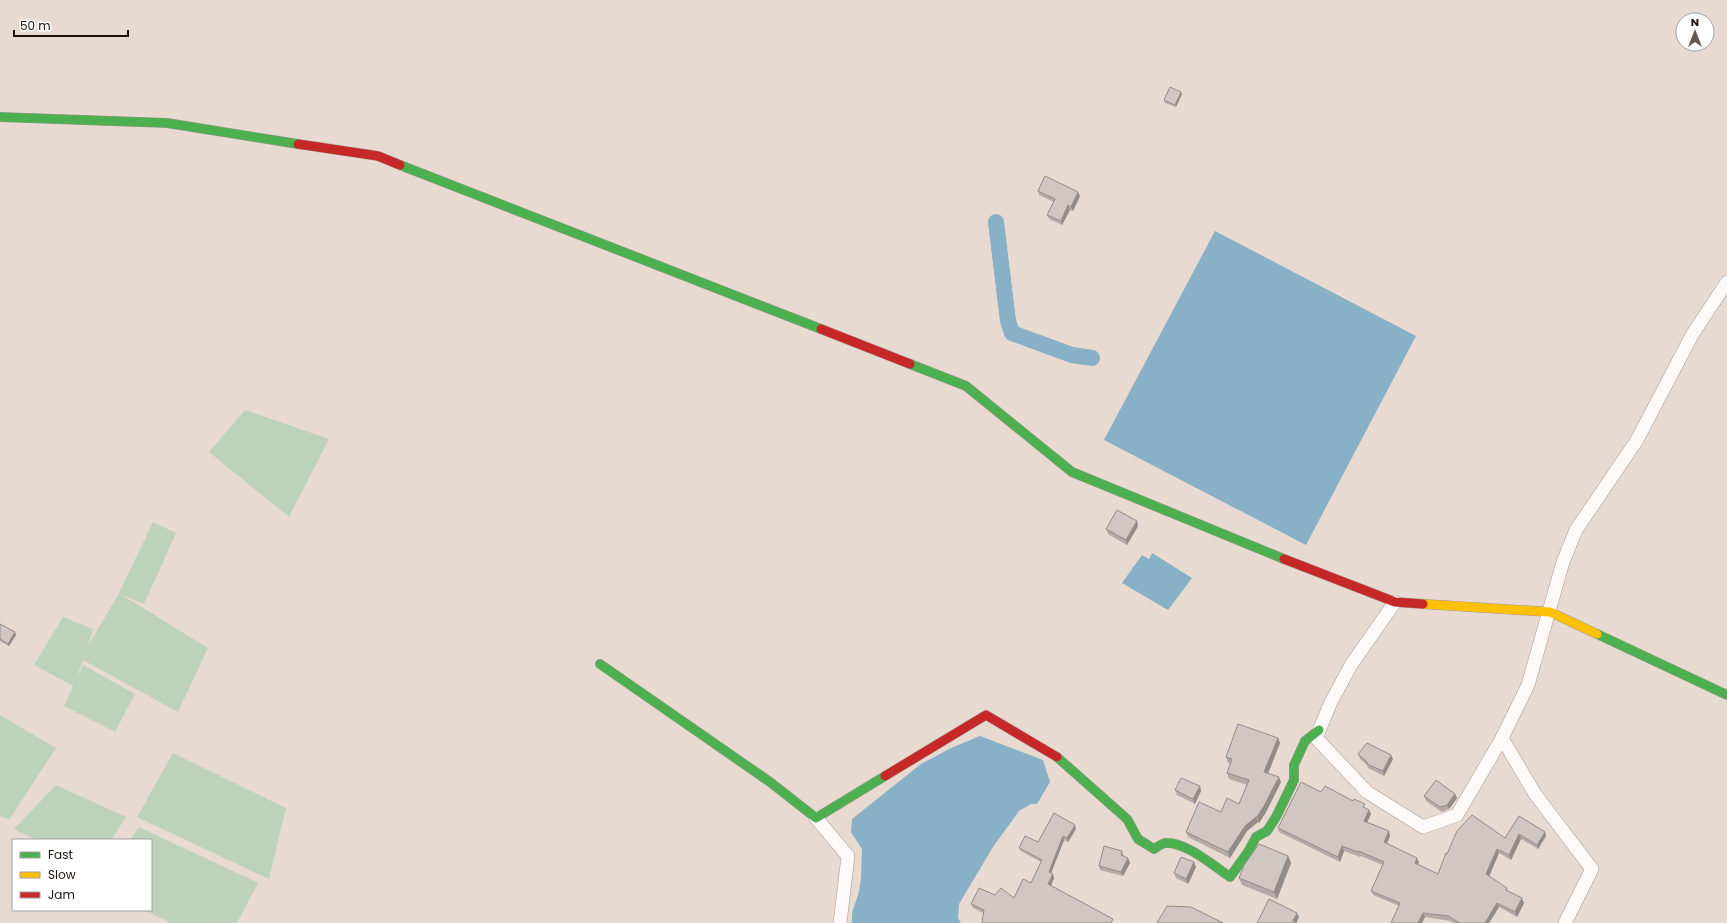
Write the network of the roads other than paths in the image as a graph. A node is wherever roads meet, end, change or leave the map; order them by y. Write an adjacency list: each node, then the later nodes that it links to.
1 (0, 117): 3 (street)
2 (1727, 282): 4 (street)
3 (1395, 602): 4 (street); 7 (street)
4 (1550, 612): 6 (street); 8 (street)
5 (600, 664): 9 (street)
6 (1727, 695)
7 (1319, 730): 8 (street); 9 (street)
8 (1502, 738): 11 (street)
9 (816, 818): 10 (street)
10 (840, 923)
11 (1565, 923)

